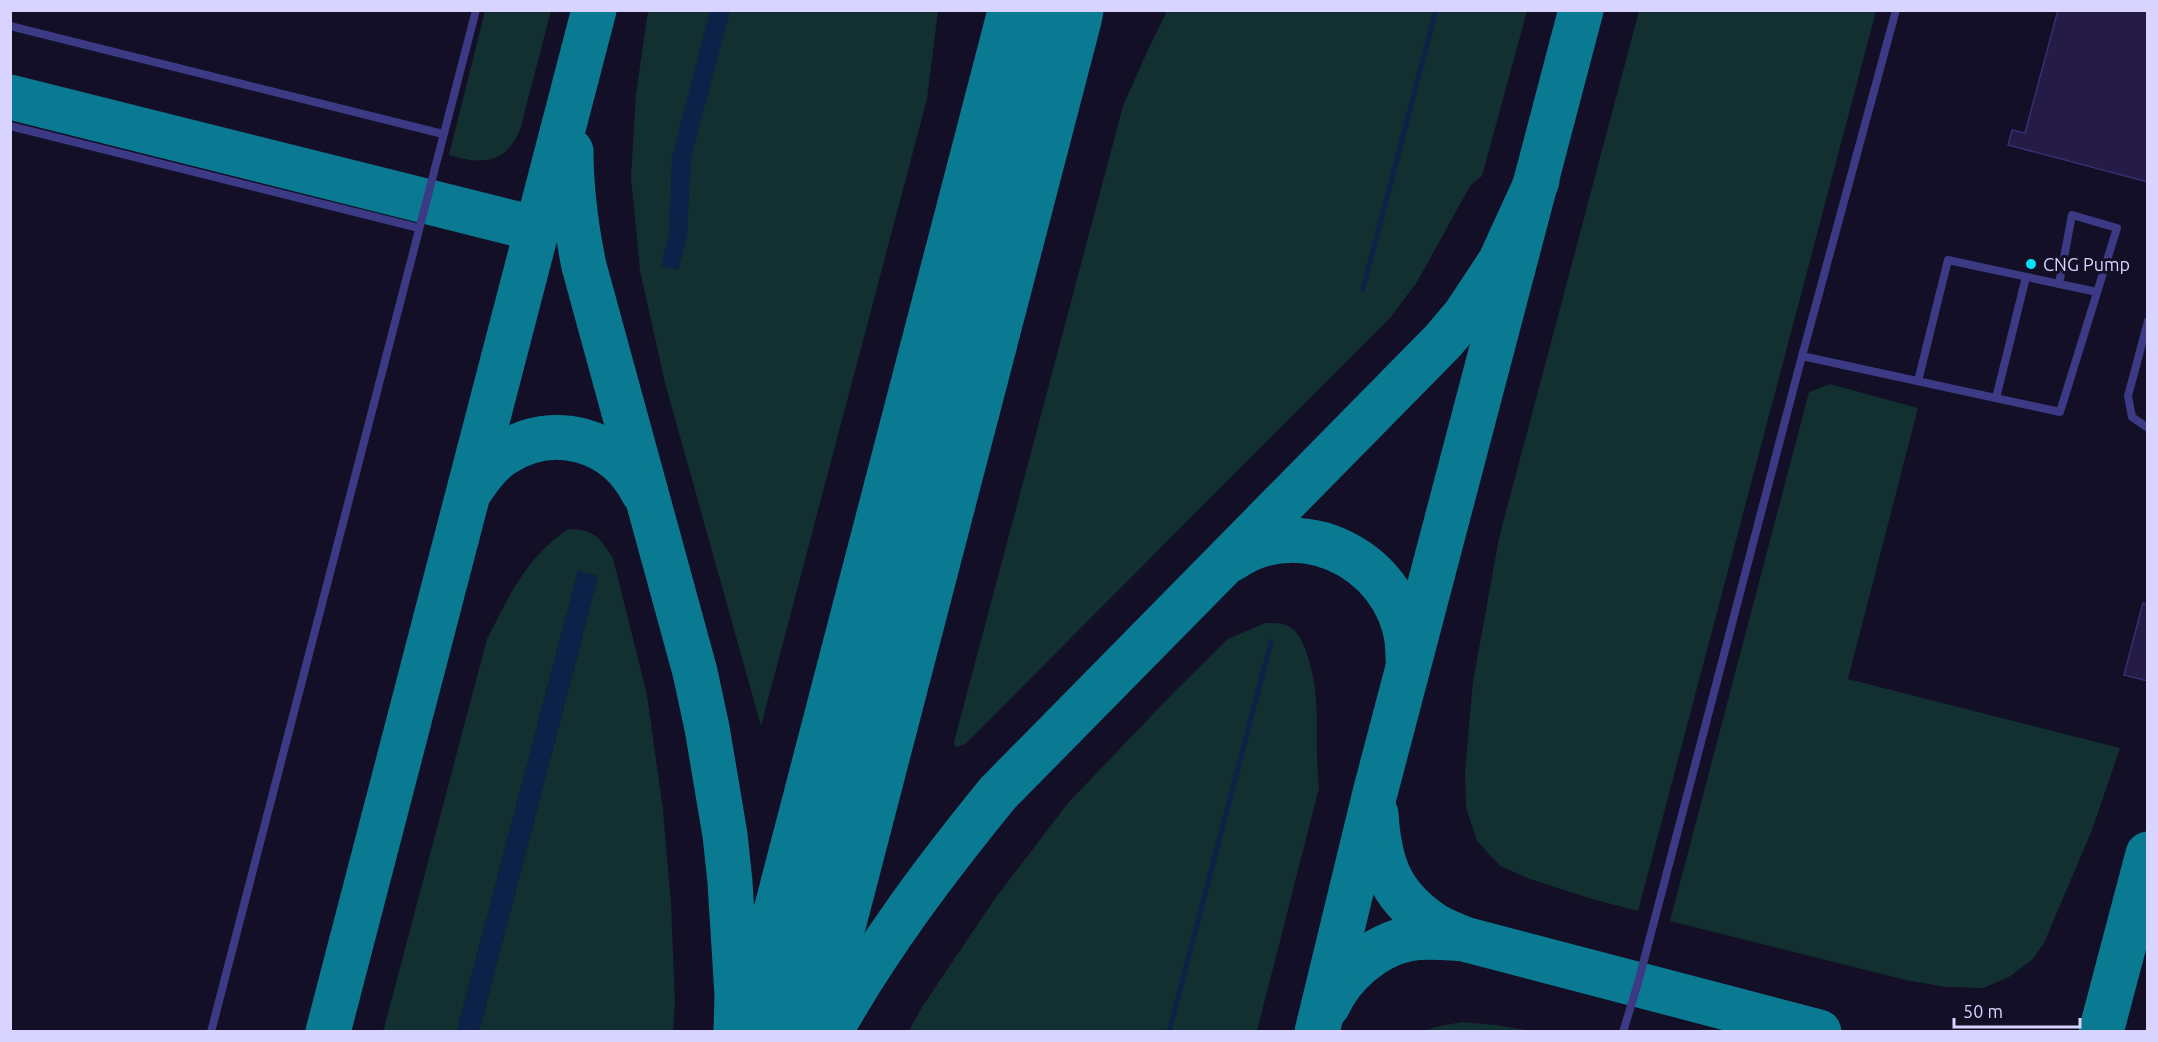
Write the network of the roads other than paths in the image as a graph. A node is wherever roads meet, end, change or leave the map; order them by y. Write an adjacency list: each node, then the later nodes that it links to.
1 (476, 10): 5 (lane)
2 (1896, 10): 11 (lane)
3 (10, 26): 5 (lane)
4 (10, 126): 6 (lane)
5 (444, 134): 6 (lane)
6 (419, 228): 15 (lane)
7 (2026, 277): 8 (lane); 12 (lane); 13 (lane)
8 (2059, 284): 9 (lane); 9 (lane)
9 (2097, 292): 13 (lane)
10 (2148, 321): 14 (lane)
11 (1802, 356): 12 (lane); 16 (lane)
12 (1918, 381): 13 (lane)
13 (1996, 398)
14 (2148, 428)
15 (211, 1032)
16 (1623, 1032)

